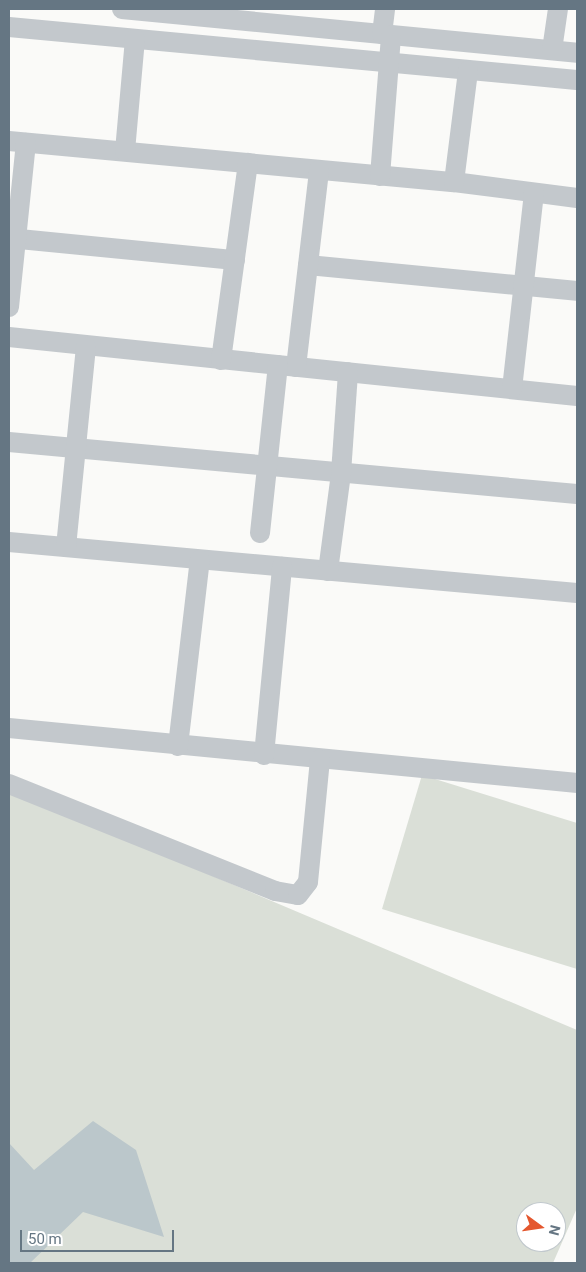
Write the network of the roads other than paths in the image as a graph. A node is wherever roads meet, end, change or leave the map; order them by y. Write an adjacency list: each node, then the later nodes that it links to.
1 (122, 9): 4 (street)
2 (385, 9): 7 (street)
3 (558, 9): 9 (street)
4 (145, 10): 5 (street)
5 (261, 15): 7 (street)
6 (9, 26): 8 (street)
7 (386, 34): 9 (street); 11 (street)
8 (135, 39): 11 (street); 15 (street)
9 (552, 50): 10 (street)
10 (577, 53)
11 (388, 65): 12 (street); 18 (street)
12 (468, 71): 13 (street); 19 (street)
13 (577, 80)
14 (17, 142): 15 (street); 22 (street)
15 (125, 151): 16 (street)
16 (248, 164): 17 (street); 23 (street)
17 (319, 170): 18 (street); 24 (street)
18 (380, 176): 19 (street)
19 (454, 182): 20 (street)
20 (534, 193): 21 (street); 25 (street)
21 (577, 198)
22 (12, 238): 23 (street); 27 (street)
23 (235, 260): 30 (street)
24 (308, 265): 25 (street); 31 (street)
25 (523, 286): 26 (street); 33 (street)
26 (577, 291)
27 (9, 307)
28 (9, 337): 29 (street)
29 (86, 347): 30 (street); 36 (street)
30 (221, 360): 31 (street)
31 (287, 366): 32 (street); 37 (street)
32 (348, 372): 33 (street); 38 (street)
33 (512, 389): 34 (street)
34 (577, 396)
35 (9, 442): 36 (street)
36 (74, 449): 37 (street); 42 (street)
37 (266, 466): 38 (street); 40 (street)
38 (341, 473): 39 (street); 45 (street)
39 (577, 494)
40 (260, 533)
41 (9, 542): 42 (street)
42 (66, 547): 43 (street)
43 (200, 560): 44 (street); 48 (street)
44 (282, 567): 45 (street); 49 (street)
45 (328, 571): 46 (street)
46 (577, 594)
47 (9, 728): 48 (street)
48 (178, 746): 49 (street)
49 (264, 755): 50 (street)
50 (320, 760): 51 (street); 52 (street)
51 (577, 783)
52 (9, 784)

